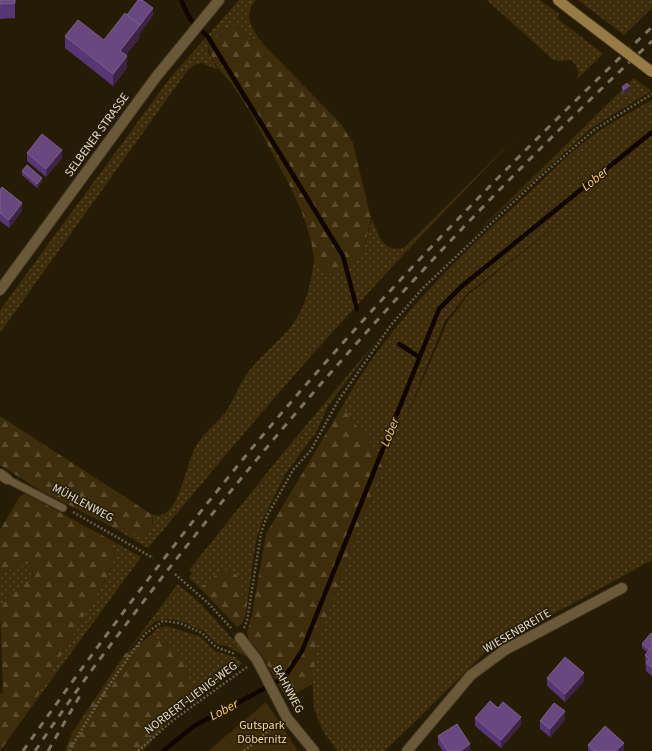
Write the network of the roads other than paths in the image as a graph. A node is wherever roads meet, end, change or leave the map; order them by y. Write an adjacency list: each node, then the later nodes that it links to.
1 (219, 0): 4 (street, SELBENER STRASSE)
2 (558, 0): 3 (main road, bridge)
3 (652, 72)
4 (0, 290)
5 (3, 477): 6 (lane, MÜHLENWEG)
6 (63, 508)
7 (622, 588): 10 (street, WIESENBREITE)
8 (240, 638): 9 (street, BAHNWEG)
9 (314, 751)
10 (407, 751)

